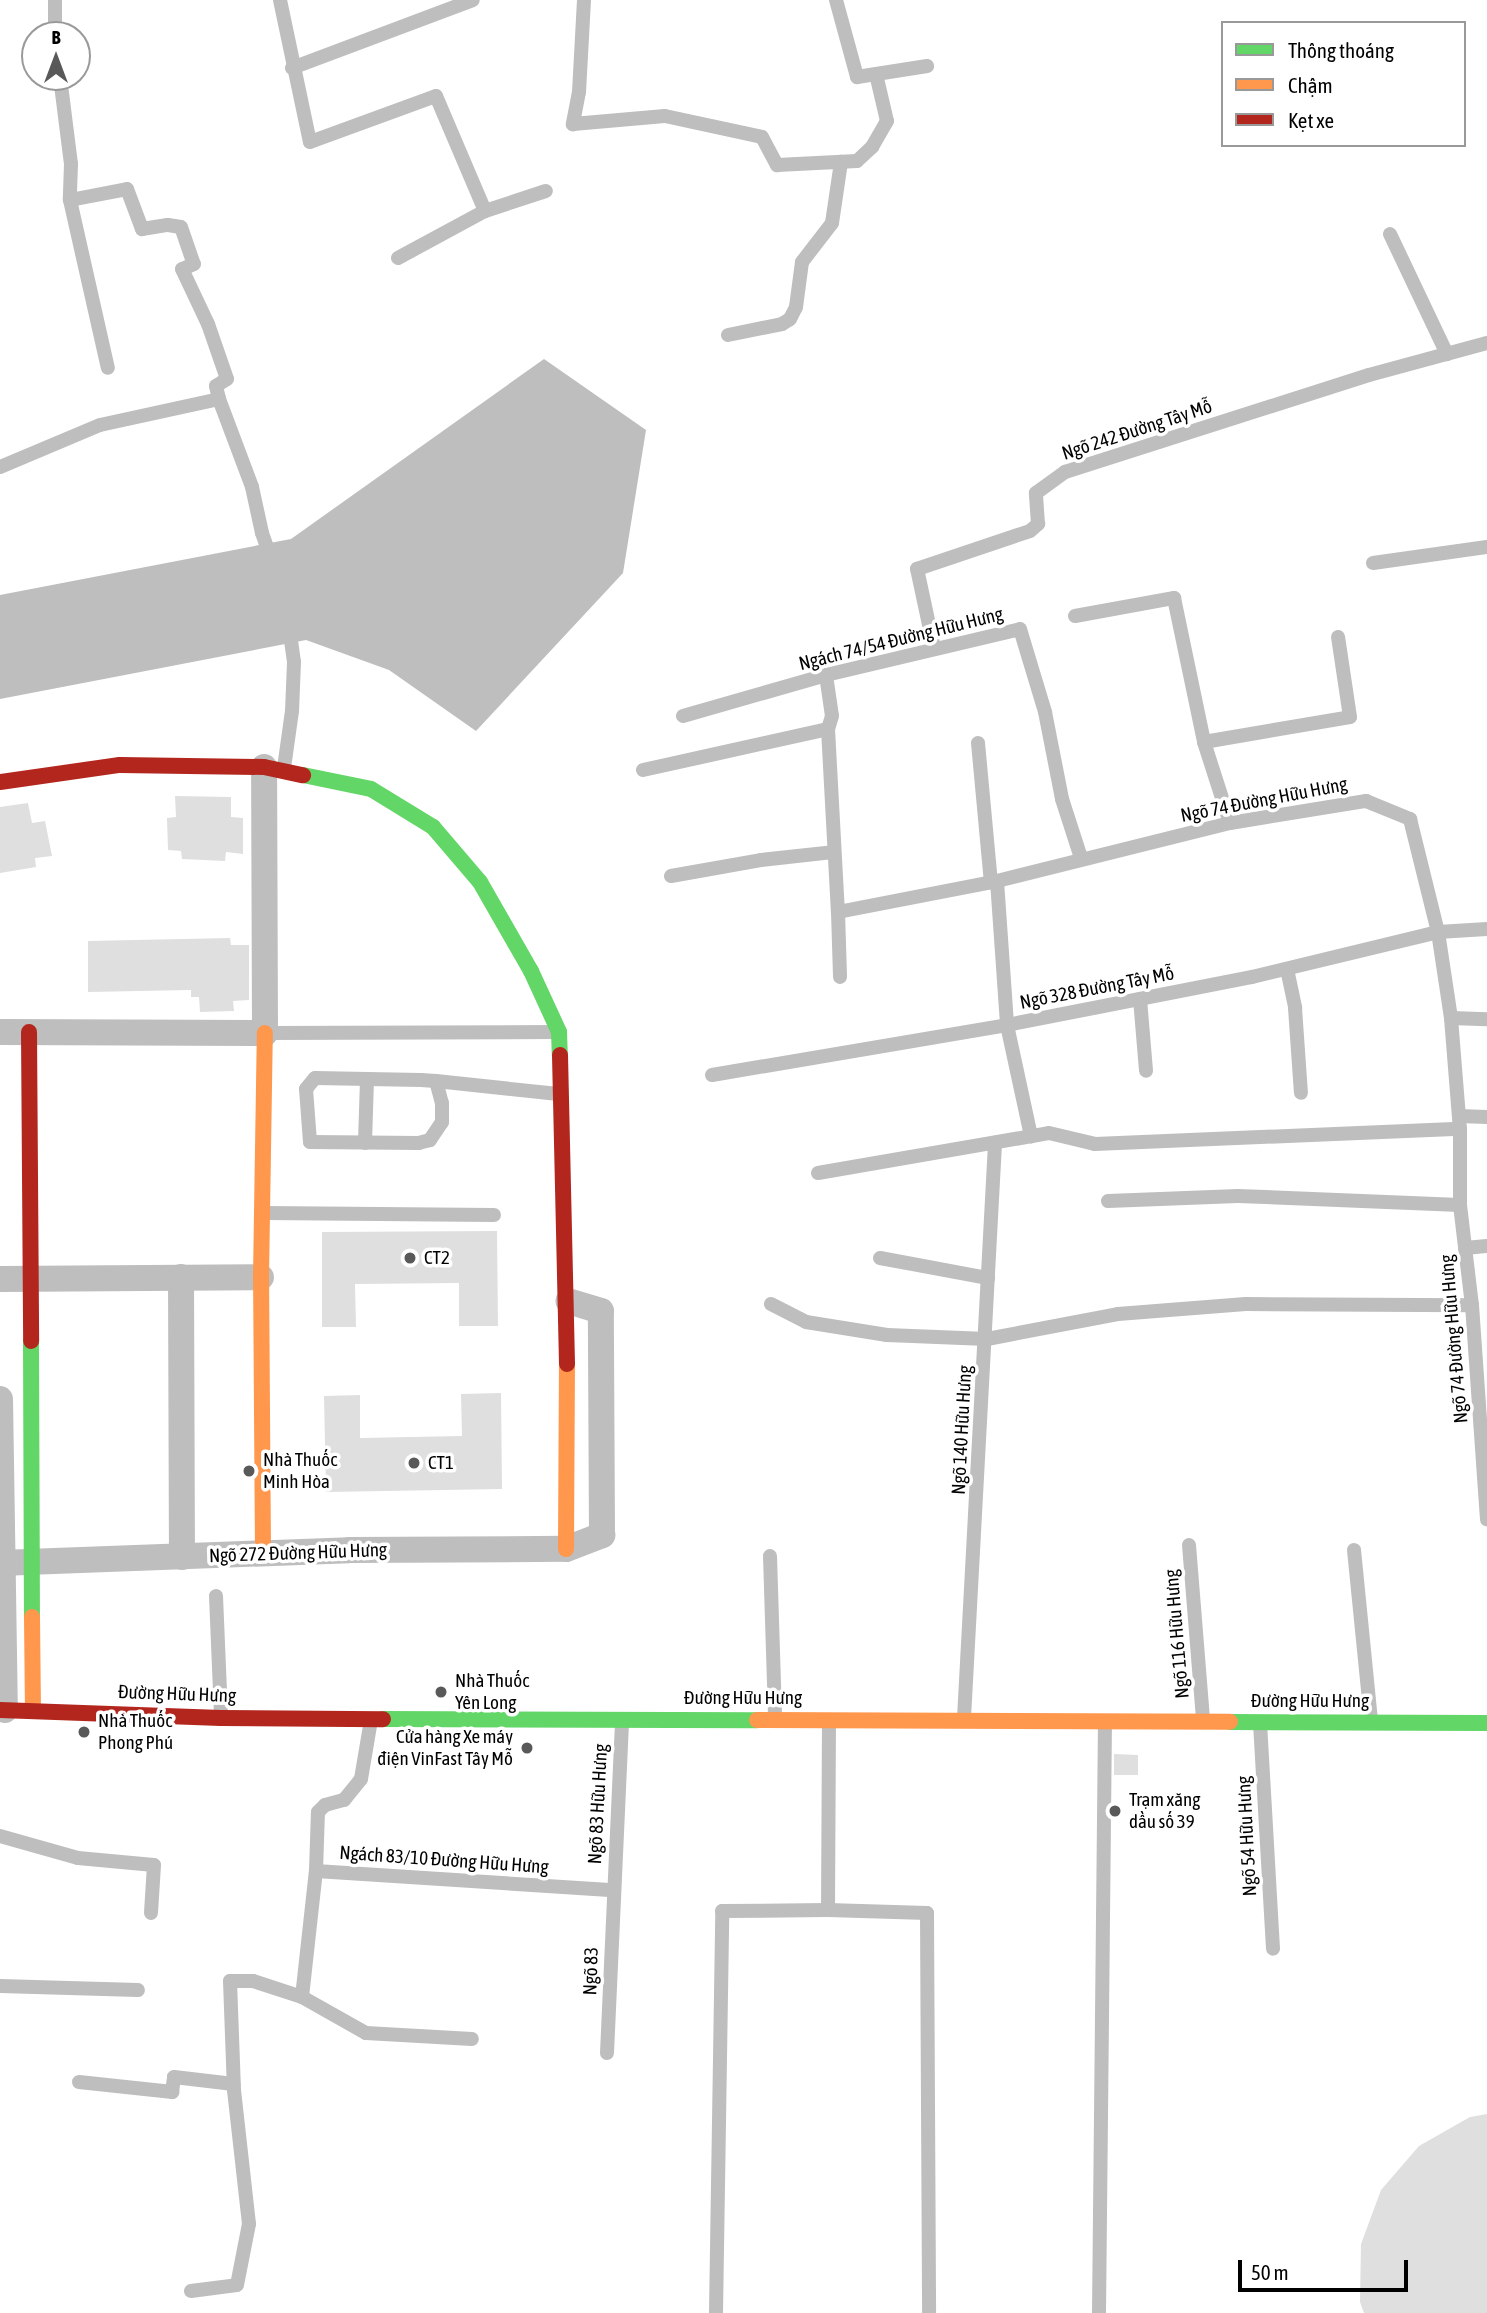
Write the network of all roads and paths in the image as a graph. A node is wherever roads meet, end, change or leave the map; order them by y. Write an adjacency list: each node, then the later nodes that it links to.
1 (55, 0): 6 (lane)
2 (279, 0): 8 (lane)
3 (473, 0): 8 (lane)
4 (584, 0): 11 (lane)
5 (836, 0): 9 (lane)
6 (55, 21)
7 (928, 66): 9 (lane)
8 (292, 68): 14 (lane)
9 (876, 74): 11 (lane)
10 (62, 91): 13 (lane)
11 (841, 162): 17 (lane)
12 (546, 191): 14 (lane)
13 (69, 200): 20 (lane); 21 (lane)
14 (485, 211): 16 (lane)
15 (1390, 234): 19 (lane)
16 (398, 258)
17 (728, 335)
18 (1487, 343): 19 (lane, Ngõ 242 Đường Tây Mỗ)
19 (1447, 354): 27 (lane, Ngõ 242 Đường Tây Mỗ)
20 (108, 368)
21 (219, 400): 22 (lane); 33 (lane)
22 (0, 467)
23 (1487, 547): 24 (lane)
24 (1373, 563)
25 (1075, 616): 31 (lane)
26 (1338, 637): 31 (lane)
27 (934, 649): 28 (lane, Ngách 74/54 Đường Hữu Hưng); 38 (lane, Ngách 74/54 Đường Hữu Hưng)
28 (826, 675): 29 (lane, Ngách 74/54 Đường Hữu Hưng); 30 (lane)
29 (683, 716)
30 (828, 730): 34 (lane); 37 (lane)
31 (1204, 742): 36 (lane)
32 (978, 743): 40 (lane)
33 (274, 769): 35 (street); 52 (street); 53 (street)
34 (643, 770)
35 (0, 782)
36 (1230, 823): 38 (lane, Ngõ 74 Đường Hữu Hưng); 43 (lane, Ngõ 74 Đường Hữu Hưng)
37 (833, 852): 39 (lane); 41 (lane)
38 (1081, 859): 40 (lane, Ngõ 74 Đường Hữu Hưng)
39 (671, 877)
40 (994, 881): 41 (lane, Ngõ 74 Đường Hữu Hưng); 49 (lane)
41 (838, 912): 45 (lane)
42 (1487, 929): 43 (lane, Ngõ 328 Đường Tây Mỗ)
43 (1438, 932): 44 (lane, Ngõ 328 Đường Tây Mỗ); 47 (lane, Ngõ 74 Đường Hữu Hưng)
44 (1287, 969): 46 (lane, Ngõ 328 Đường Tây Mỗ); 58 (lane)
45 (841, 977)
46 (1140, 999): 49 (lane, Ngõ 328 Đường Tây Mỗ); 54 (lane)
47 (1451, 1018): 48 (lane); 61 (lane, Ngõ 74 Đường Hữu Hưng)
48 (1487, 1019)
49 (1007, 1025): 55 (lane, Ngõ 328 Đường Tây Mỗ); 62 (lane)
50 (0, 1032): 51 (street)
51 (29, 1032): 53 (street); 77 (street)
52 (559, 1032): 53 (lane); 59 (street)
53 (265, 1033): 68 (street)
54 (1146, 1071)
55 (712, 1074)
56 (367, 1079): 57 (lane); 63 (lane); 63 (lane)
57 (436, 1081): 59 (lane); 63 (lane)
58 (1301, 1093)
59 (562, 1094): 78 (street)
60 (1487, 1117): 61 (lane)
61 (1460, 1122): 62 (lane); 67 (lane, Ngõ 74 Đường Hữu Hưng)
62 (1031, 1136): 64 (lane)
63 (365, 1143)
64 (995, 1143): 65 (lane); 75 (lane, Ngõ 140 Hữu Hưng)
65 (818, 1173)
66 (1108, 1201): 67 (lane)
67 (1460, 1205): 71 (lane, Ngõ 74 Đường Hữu Hưng)
68 (262, 1213): 69 (lane); 74 (street)
69 (494, 1215)
70 (1487, 1246): 71 (lane)
71 (1465, 1248): 80 (lane, Ngõ 74 Đường Hữu Hưng)
72 (880, 1258): 75 (lane)
73 (181, 1277): 74 (street); 77 (street); 90 (street)
74 (261, 1277): 88 (street)
75 (988, 1278): 81 (lane, Ngõ 140 Hữu Hưng)
76 (0, 1279): 77 (street)
77 (30, 1280): 91 (street)
78 (568, 1301): 82 (street); 82 (street)
79 (771, 1304): 81 (lane)
80 (1472, 1305): 81 (lane); 84 (lane, Ngõ 74 Đường Hữu Hưng)
81 (987, 1339): 101 (lane, Ngõ 140 Hữu Hưng)
82 (585, 1397): 86 (street); 86 (street)
83 (0, 1399): 92 (street)
84 (1487, 1519)
85 (1189, 1545): 102 (lane, Ngõ 116 Hữu Hưng)
86 (566, 1549): 88 (street, Ngõ 272 Đường Hữu Hưng)
87 (1354, 1550): 105 (lane)
88 (263, 1554): 90 (street, Ngõ 272 Đường Hữu Hưng)
89 (770, 1556): 98 (lane)
90 (181, 1557): 91 (street, Ngõ 272 Đường Hữu Hưng)
91 (30, 1562): 92 (street, Ngõ 272 Đường Hữu Hưng); 94 (street)
92 (1, 1563): 95 (street)
93 (216, 1596): 96 (lane)
94 (33, 1709): 95 (street, Đường Hữu Hưng); 96 (street, Đường Hữu Hưng)
95 (3, 1710)
96 (221, 1718): 97 (street, Đường Hữu Hưng)
97 (371, 1718): 100 (street, Đường Hữu Hưng); 108 (lane)
98 (775, 1719): 99 (street, Đường Hữu Hưng); 100 (street, Đường Hữu Hưng)
99 (829, 1719): 101 (street, Đường Hữu Hưng); 110 (lane)
100 (622, 1720): 109 (lane, Ngõ 83 Hữu Hưng)
101 (964, 1720): 104 (street, Đường Hữu Hưng)
102 (1203, 1721): 103 (street, Đường Hữu Hưng); 104 (street, Đường Hữu Hưng)
103 (1260, 1721): 105 (street, Đường Hữu Hưng); 112 (lane, Ngõ 54 Hữu Hưng)
104 (1105, 1722): 123 (lane)
105 (1371, 1722): 106 (street, Đường Hữu Hưng)
106 (1487, 1723)
107 (0, 1836): 111 (lane)
108 (316, 1871): 109 (lane, Ngách 83/10 Đường Hữu Hưng); 115 (lane, Ngách 83/10 Đường Hữu Hưng)
109 (612, 1890): 117 (lane, Ngõ 83)
110 (828, 1910): 121 (lane); 122 (lane)
111 (151, 1913)
112 (1273, 1949)
113 (0, 1986): 114 (lane)
114 (138, 1990)
115 (302, 1997): 116 (lane); 119 (lane)
116 (472, 2039)
117 (607, 2053)
118 (79, 2082): 119 (lane)
119 (234, 2084): 120 (lane)
120 (191, 2291)
121 (716, 2313)
122 (929, 2313)
123 (1099, 2313)

